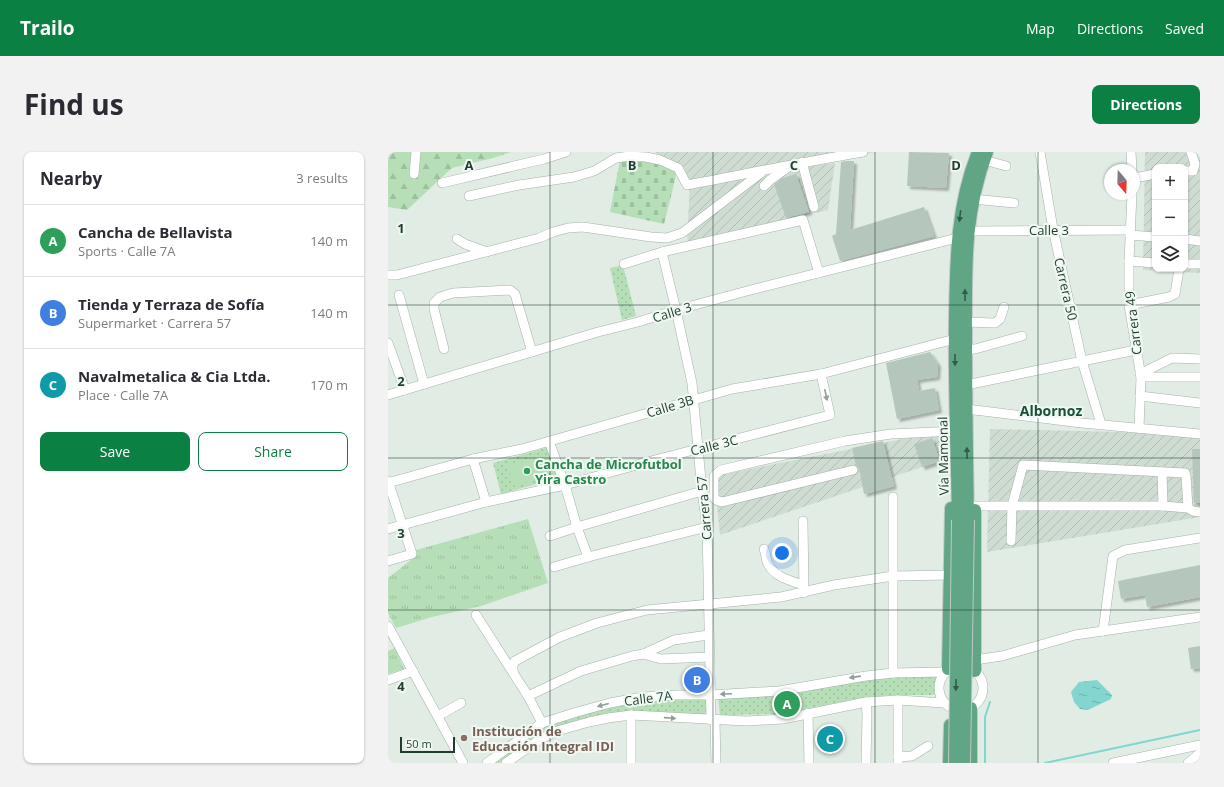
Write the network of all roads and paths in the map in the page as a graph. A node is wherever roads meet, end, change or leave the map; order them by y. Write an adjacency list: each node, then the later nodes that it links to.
1 (416, 152): 15 (street)
2 (566, 152): 18 (street)
3 (863, 152): 9 (street)
4 (1040, 152): 25 (street, Carrera 50)
5 (1131, 152): 10 (street)
6 (1191, 152): 14 (street)
7 (983, 155): 12 (street); 21 (main road, Vía Mamonal); 29 (main road, Vía Mamonal, one-way to 29)
8 (658, 156): 13 (street); 20 (street)
9 (802, 162): 11 (street); 24 (street)
10 (1132, 164)
11 (791, 165): 13 (street); 19 (street)
12 (1006, 166)
13 (764, 171): 33 (street)
14 (1188, 171)
15 (414, 174)
16 (1152, 175): 17 (street)
17 (1140, 177)
18 (442, 183)
19 (764, 186)
20 (469, 196)
21 (972, 198): 23 (street); 26 (main road, Vía Mamonal)
22 (1132, 200): 27 (street, Carrera 49)
23 (1014, 203)
24 (814, 207)
25 (1053, 230): 26 (street, Calle 3); 27 (street, Calle 3); 56 (street, Carrera 50)
26 (968, 231): 47 (main road, Vía Mamonal, one-way to 26)
27 (1130, 232): 28 (street, Calle 3); 35 (street, Carrera 49)
28 (1152, 236)
29 (958, 238): 41 (street, Calle 3); 49 (main road, Vía Mamonal)
30 (457, 239): 33 (street)
31 (1188, 239): 32 (street)
32 (1200, 241)
33 (487, 252): 42 (street)
34 (662, 252): 37 (street); 41 (street); 46 (street, Carrera 57)
35 (1129, 261): 36 (street); 44 (street, Carrera 49)
36 (1152, 263)
37 (624, 264)
38 (1188, 264): 39 (street)
39 (1200, 264)
40 (1179, 272): 44 (street)
41 (818, 273): 46 (street, Calle 3)
42 (388, 275)
43 (399, 295): 60 (street)
44 (1129, 305): 53 (street, Carrera 49)
45 (1004, 307): 47 (street)
46 (676, 310): 54 (street, Calle 3); 65 (street, Carrera 57)
47 (966, 322): 52 (main road, Vía Mamonal)
48 (1022, 336): 52 (street)
49 (955, 339): 57 (street, Calle 3B); 70 (main road, Vía Mamonal, one-way to 70)
50 (388, 343): 62 (street)
51 (444, 349): 54 (street)
52 (966, 350): 61 (main road, Vía Mamonal)
53 (1136, 350): 56 (street); 58 (street, Carrera 49)
54 (532, 352): 60 (street, Calle 3)
55 (1200, 359): 58 (street)
56 (1082, 361): 61 (street); 68 (street, Carrera 50)
57 (821, 374): 65 (street, Calle 3B); 73 (street, Calle 3C, one-way to 73)
58 (1140, 376): 59 (street); 64 (street, Carrera 49)
59 (1200, 377)
60 (424, 384): 62 (street, Calle 3)
61 (966, 385): 67 (main road, Vía Mamonal)
62 (405, 390): 63 (street, Calle 3)
63 (389, 391)
64 (1140, 396): 66 (street); 69 (street, Carrera 49)
65 (694, 399): 72 (street, Calle 3B); 73 (street, Carrera 57)
66 (1200, 403)
67 (966, 409): 68 (street); 77 (main road, Vía Mamonal, one-way to 67)
68 (1101, 424): 69 (street)
69 (1139, 428): 71 (street)
70 (956, 431): 75 (street); 77 (main road, Vía Mamonal)
71 (1200, 434)
72 (549, 441): 74 (street, Calle 3B); 79 (street)
73 (698, 449): 79 (street, Calle 3C); 80 (street, Carrera 57)
74 (473, 459): 78 (street, Calle 3B); 82 (street)
75 (853, 470)
76 (1162, 472): 84 (street); 85 (street); 86 (street)
77 (962, 477): 83 (main road); 88 (main road, Vía Mamonal); 101 (main road)
78 (388, 482): 90 (street)
79 (565, 485): 82 (street, Calle 3C); 91 (street)
80 (702, 491): 91 (street); 92 (street, Carrera 57)
81 (893, 497): 102 (street)
82 (486, 502): 90 (street, Calle 3C)
83 (975, 506): 84 (street); 112 (main road)
84 (1012, 506): 85 (street); 96 (street)
85 (1163, 506): 86 (street)
86 (1188, 508): 87 (street)
87 (1200, 512)
88 (963, 520): 143 (main road, Vía Mamonal, one-way to 143, bridge); 144 (main road, Vía Mamonal, bridge)
89 (803, 521): 103 (street)
90 (403, 524): 93 (street, Calle 3C); 99 (street)
91 (577, 527): 94 (street); 98 (street)
92 (707, 527): 98 (street); 104 (street, Carrera 57)
93 (388, 529)
94 (550, 536)
95 (1200, 538): 108 (street)
96 (1011, 541)
97 (764, 549): 103 (street)
98 (588, 556): 100 (street)
99 (388, 561)
100 (554, 567)
101 (950, 575): 102 (street); 114 (main road)
102 (893, 576): 103 (street); 116 (street)
103 (804, 589): 104 (street)
104 (708, 603): 109 (street, Carrera 57); 115 (street)
105 (476, 615): 115 (street)
106 (1200, 617): 108 (street)
107 (388, 626): 113 (street)
108 (1103, 631): 112 (street)
109 (708, 635): 110 (street); 111 (street, Carrera 57)
110 (643, 654): 111 (street); 119 (street)
111 (709, 657): 118 (street, Carrera 57)
112 (975, 665): 114 (street); 124 (street)
113 (413, 671): 117 (street); 127 (street)
114 (946, 671): 116 (street, Calle 7A); 123 (street)
115 (513, 672): 119 (street)
116 (893, 673): 118 (street, Calle 7A, one-way to 118)
117 (388, 680)
118 (711, 695): 128 (street, Carrera 57); 129 (street, Calle 7A, one-way to 129)
119 (528, 696): 129 (street)
120 (898, 700): 121 (street, Calle 7A); 123 (street, Calle 7A); 133 (street)
121 (866, 702): 125 (street, Calle 7A); 141 (street)
122 (461, 703): 127 (street)
123 (947, 706): 124 (street); 142 (main road)
124 (971, 708): 145 (main road)
125 (808, 713): 128 (street, Calle 7A); 140 (street)
126 (631, 715): 128 (street, Calle 7A, one-way to 128); 137 (street, Calle 7A); 138 (street)
127 (438, 716): 135 (street)
128 (713, 720): 139 (street)
129 (542, 723): 136 (street, Calle 7A)
130 (1200, 745): 134 (street)
131 (928, 746): 133 (street)
132 (1200, 753): 147 (street)
133 (898, 760)
134 (1140, 761): 146 (street)
135 (463, 763)
136 (487, 763)
137 (506, 763)
138 (631, 763)
139 (716, 763)
140 (809, 763)
141 (866, 763)
142 (949, 763)
143 (955, 763)
144 (964, 763)
145 (971, 763)
146 (1114, 763)
147 (1188, 763)

